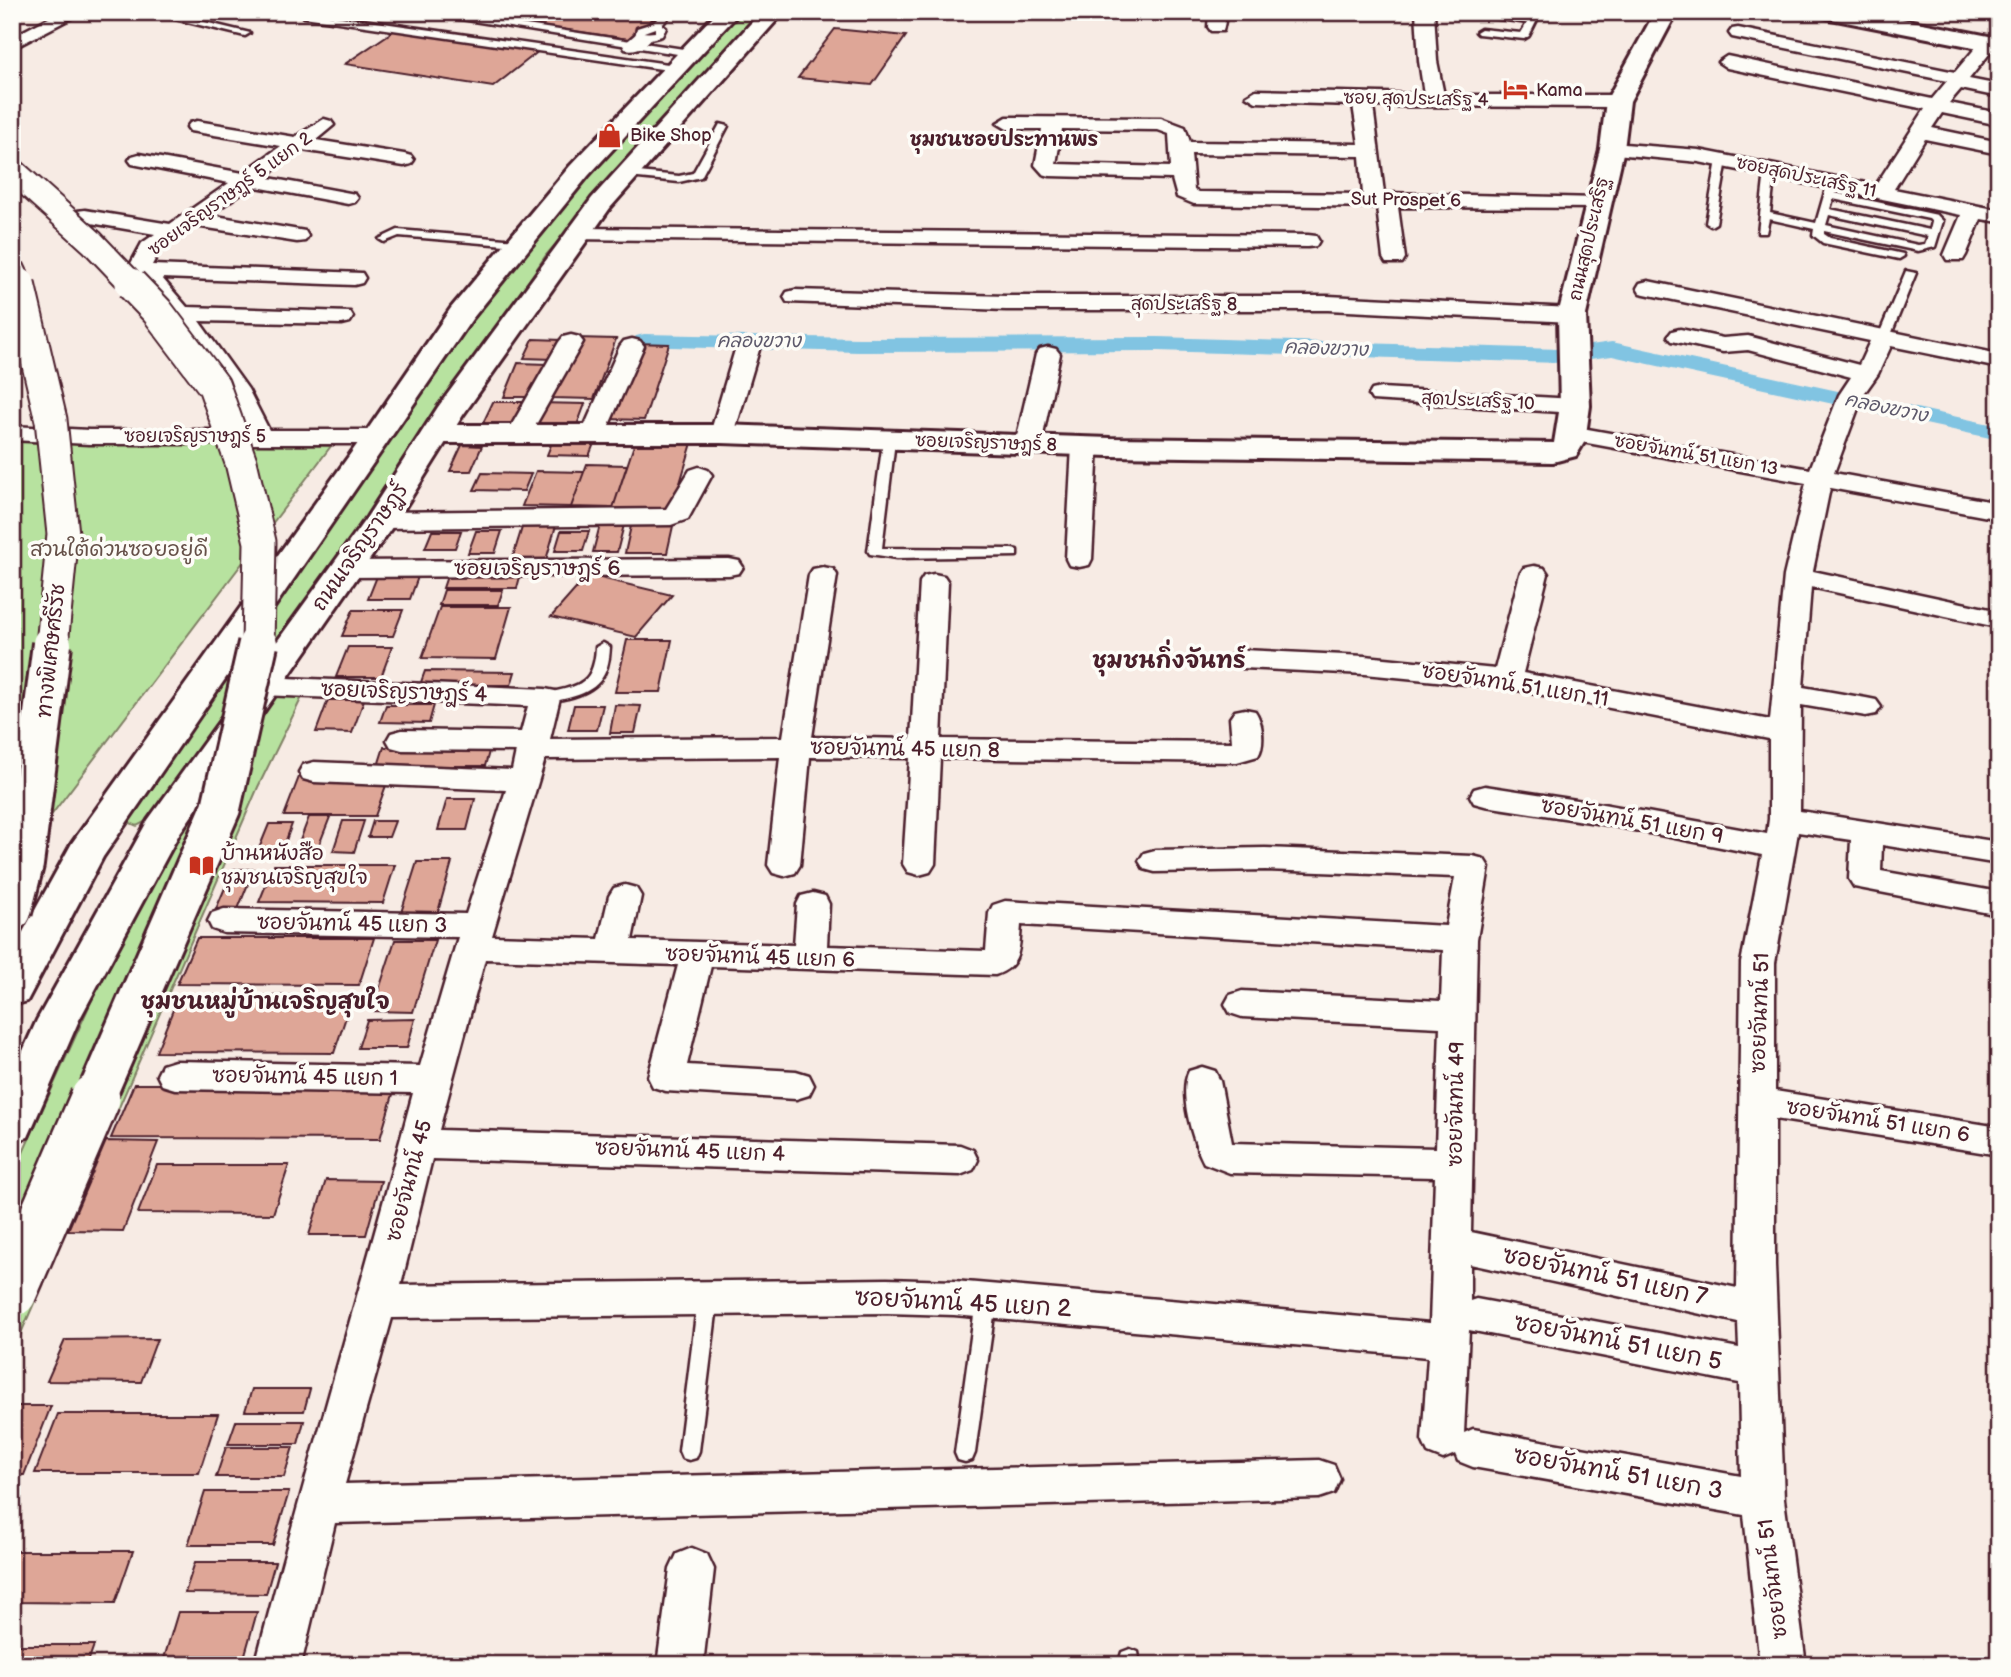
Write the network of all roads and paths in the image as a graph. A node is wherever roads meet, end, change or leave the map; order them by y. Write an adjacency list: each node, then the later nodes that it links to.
1 (74, 12): 14 (street)
2 (150, 12): 16 (lane)
3 (421, 12): 18 (lane)
4 (669, 12): 18 (lane)
5 (729, 12): 21 (main road)
6 (773, 12): 48 (main road, ถนนเจริญราษฎร์)
7 (1425, 12): 27 (street)
8 (1666, 12): 28 (main road, ถนนสุดประเสริฐ)
9 (1843, 13): 20 (main road)
10 (307, 15): 21 (lane)
11 (1489, 15): 12 (lane)
12 (1534, 17): 15 (lane)
13 (26, 19): 14 (street)
14 (52, 24): 19 (street)
15 (1482, 32)
16 (245, 33)
17 (1738, 33): 23 (street)
18 (643, 36): 21 (lane)
19 (12, 44)
20 (1994, 44): 23 (street)
21 (683, 61): 69 (main road)
22 (1727, 62): 29 (street)
23 (1957, 80): 24 (street); 29 (street)
24 (1999, 91)
25 (1256, 96): 26 (street, ซอย สุดประเสริฐ 4)
26 (1362, 100): 27 (street, ซอย สุดประเสริฐ 4); 41 (street)
27 (1435, 100): 28 (street, ซอย สุดประเสริฐ 4)
28 (1618, 101): 40 (main road, ถนนสุดประเสริฐ)
29 (1937, 105): 30 (street); 36 (street)
30 (1999, 119)
31 (1007, 123): 32 (street)
32 (1052, 123): 38 (street); 47 (street)
33 (324, 125): 37 (street, ซอยเจริญราษฎร์ 5 แยก 2)
34 (723, 126): 48 (lane)
35 (197, 127): 37 (street)
36 (1920, 132): 39 (street); 51 (street)
37 (299, 143): 43 (street); 49 (street, ซอยเจริญราษฎร์ 5 แยก 2)
38 (1182, 148): 41 (street); 47 (street)
39 (1999, 148)
40 (1612, 149): 44 (street, ซอยสุดประเสริฐ 11); 54 (main road, ถนนสุดประเสริฐ)
41 (1370, 150): 53 (street)
42 (139, 160): 49 (street)
43 (404, 160)
44 (1722, 160): 46 (street, ซอยสุดประเสริฐ 11); 60 (lane)
45 (12, 170): 162 (main road, bridge)
46 (1770, 171): 50 (street, ซอยสุดประเสริฐ 11); 57 (lane)
47 (1180, 173): 53 (street, Sut Prospet 6)
48 (628, 174): 64 (main road, ถนนเจริญราษฎร์)
49 (249, 179): 52 (street); 61 (street, ซอยเจริญราษฎร์ 5 แยก 2)
50 (1831, 189): 51 (street, ซอยสุดประเสริฐ 11); 55 (lane); 65 (lane)
51 (1881, 193): 56 (street, ซอยสุดประเสริฐ 11)
52 (348, 198)
53 (1380, 199): 54 (street, Sut Prospet 6); 72 (street)
54 (1598, 204): 83 (main road, ถนนสุดประเสริฐ)
55 (1823, 211): 62 (lane); 65 (lane)
56 (1973, 211): 59 (street, ซอยสุดประเสริฐ 11); 70 (street)
57 (1764, 215): 62 (lane); 63 (lane)
58 (85, 216): 61 (street)
59 (1999, 216)
60 (1711, 223)
61 (183, 225): 66 (street); 74 (street, ซอยเจริญราษฎร์ 5 แยก 2)
62 (1820, 227): 65 (lane); 71 (lane)
63 (1762, 232)
64 (577, 234): 68 (street); 93 (main road, ถนนเจริญราษฎร์)
65 (1933, 234)
66 (297, 236)
67 (384, 239): 69 (lane)
68 (1308, 241)
69 (517, 243): 98 (main road)
70 (1955, 255)
71 (1899, 256)
72 (1394, 258)
73 (12, 268): 141 (main road, ทางพิเศษศรีรัช, bridge)
74 (143, 271): 76 (street); 79 (street, ซอยเจริญราษฎร์ 5 แยก 2)
75 (1910, 273): 82 (lane)
76 (354, 278)
77 (1648, 288): 82 (street)
78 (795, 297): 83 (street, สุดประเสริฐ 8)
79 (182, 314): 80 (street); 97 (street, ซอยเจริญราษฎร์ 5 แยก 2)
80 (342, 317)
81 (1680, 336): 89 (street)
82 (1884, 337): 88 (street); 89 (street, ซอยจันทน์ 51)
83 (1572, 338): 91 (main road, ถนนสุดประเสริฐ)
84 (571, 342): 96 (street)
85 (632, 346): 94 (street)
86 (747, 350): 95 (street)
87 (1048, 354): 100 (street)
88 (1999, 361)
89 (1866, 374): 103 (street, ซอยจันทน์ 51)
90 (1381, 395): 91 (street, สุดประเสริฐ 10)
91 (1573, 419): 101 (main road, ซอยเจริญราษฎร์ 8); 103 (street, ซอยจันทน์ 51 แยก 13)
92 (12, 433): 97 (street, ซอยเจริญราษฎร์ 5)
93 (436, 434): 96 (main road, ซอยเจริญราษฎร์ 8); 105 (main road, ถนนเจริญราษฎร์)
94 (593, 434): 95 (main road, ซอยเจริญราษฎร์ 8); 96 (main road, ซอยเจริญราษฎร์ 8)
95 (722, 434): 99 (main road, ซอยเจริญราษฎร์ 8)
96 (518, 435)
97 (259, 436): 98 (street, ซอยเจริญราษฎร์ 5)
98 (378, 437): 132 (main road)
99 (888, 441): 100 (main road, ซอยเจริญราษฎร์ 8); 106 (lane)
100 (1028, 444): 101 (main road, ซอยเจริญราษฎร์ 8)
101 (1085, 446): 107 (street)
102 (699, 475): 105 (street)
103 (1820, 477): 104 (street, ซอยจันทน์ 51 แยก 13); 112 (street, ซอยจันทน์ 51)
104 (1999, 511)
105 (381, 520): 109 (main road, ถนนเจริญราษฎร์)
106 (1012, 553)
107 (1079, 559)
108 (729, 567): 109 (street, ซอยเจริญราษฎร์ 6)
109 (346, 569): 118 (main road, ถนนเจริญราษฎร์)
110 (1534, 573): 117 (street)
111 (824, 575): 125 (street)
112 (1798, 576): 114 (street); 119 (street, ซอยจันทน์ 51)
113 (934, 582): 126 (street)
114 (1992, 618)
115 (603, 647): 120 (lane)
116 (1243, 659): 117 (street, ซอยจันทน์ 51 แยก 11)
117 (1507, 679): 123 (street, ซอยจันทน์ 51 แยก 11)
118 (262, 686): 120 (street, ซอยเจริญราษฎร์ 4); 134 (main road, ถนนเจริญราษฎร์)
119 (1788, 694): 121 (street); 123 (street, ซอยจันทน์ 51)
120 (545, 698): 127 (street, ซอยจันทน์ 45)
121 (1866, 707)
122 (1245, 718): 126 (street, ซอยจันทน์ 45 แยก 8)
123 (1784, 732): 131 (street, ซอยจันทน์ 51)
124 (401, 740): 127 (street)
125 (796, 747): 126 (street, ซอยจันทน์ 45 แยก 8); 127 (street, ซอยจันทน์ 45 แยก 8); 137 (street)
126 (925, 749): 136 (street)
127 (530, 757): 128 (street); 143 (street, ซอยจันทน์ 45)
128 (314, 772)
129 (1485, 796): 131 (street, ซอยจันทน์ 51 แยก 9)
130 (1867, 832): 131 (street, ซอยจันทน์ 51 แยก 9); 133 (street, ซอยจันทน์ 51 แยก 9); 140 (street)
131 (1782, 833): 155 (street, ซอยจันทน์ 51)
132 (86, 852): 134 (main road); 148 (main road)
133 (1999, 853)
134 (149, 854): 156 (main road, ถนนเจริญราษฎร์)
135 (1155, 861): 144 (street, ซอยจันทน์ 49)
136 (919, 864)
137 (784, 865)
138 (625, 896): 145 (street)
139 (813, 904): 147 (street)
140 (1999, 904)
141 (12, 911)
142 (224, 921): 143 (street, ซอยจันทน์ 45 แยก 3)
143 (475, 937): 145 (street, ซอยจันทน์ 45 แยก 6); 152 (street, ซอยจันทน์ 45)
144 (1460, 939): 147 (street, ซอยจันทน์ 45 แยก 6); 150 (street, ซอยจันทน์ 49)
145 (613, 952): 146 (street, ซอยจันทน์ 45 แยก 6)
146 (697, 955): 147 (street, ซอยจันทน์ 45 แยก 6); 154 (street)
147 (810, 959)
148 (12, 990)
149 (1242, 1004): 150 (street)
150 (1458, 1015): 160 (street, ซอยจันทน์ 49)
151 (175, 1075): 152 (street, ซอยจันทน์ 45 แยก 1)
152 (435, 1080): 158 (street, ซอยจันทน์ 45)
153 (1202, 1081): 160 (street)
154 (796, 1085)
155 (1757, 1102): 157 (street, ซอยจันทน์ 51 แยก 6); 166 (street, ซอยจันทน์ 51)
156 (12, 1125)
157 (1999, 1140)
158 (419, 1144): 159 (street, ซอยจันทน์ 45 แยก 4); 165 (street, ซอยจันทน์ 45)
159 (960, 1160)
160 (1454, 1163): 161 (street, ซอยจันทน์ 49)
161 (1452, 1244): 166 (street, ซอยจันทน์ 51 แยก 7); 167 (street, ซอยจันทน์ 49)
162 (12, 1292)
163 (708, 1298): 164 (street, ซอยจันทน์ 45 แยก 2); 165 (street, ซอยจันทน์ 45 แยก 2); 169 (lane)
164 (986, 1301): 167 (street, ซอยจันทน์ 45 แยก 2); 170 (lane)
165 (377, 1302): 173 (street, ซอยจันทน์ 45)
166 (1757, 1309): 168 (street, ซอยจันทน์ 51)
167 (1463, 1329): 168 (street, ซอยจันทน์ 51 แยก 5); 172 (street, ซอยจันทน์ 51 แยก 3)
168 (1759, 1369): 172 (street, ซอยจันทน์ 51)
169 (689, 1451)
170 (964, 1453)
171 (1319, 1479): 173 (street)
172 (1763, 1499): 177 (street, ซอยจันทน์ 51)
173 (318, 1504): 175 (street, ซอยจันทน์ 45)
174 (692, 1569): 176 (street)
175 (278, 1665)
176 (680, 1665)
177 (1783, 1665)

